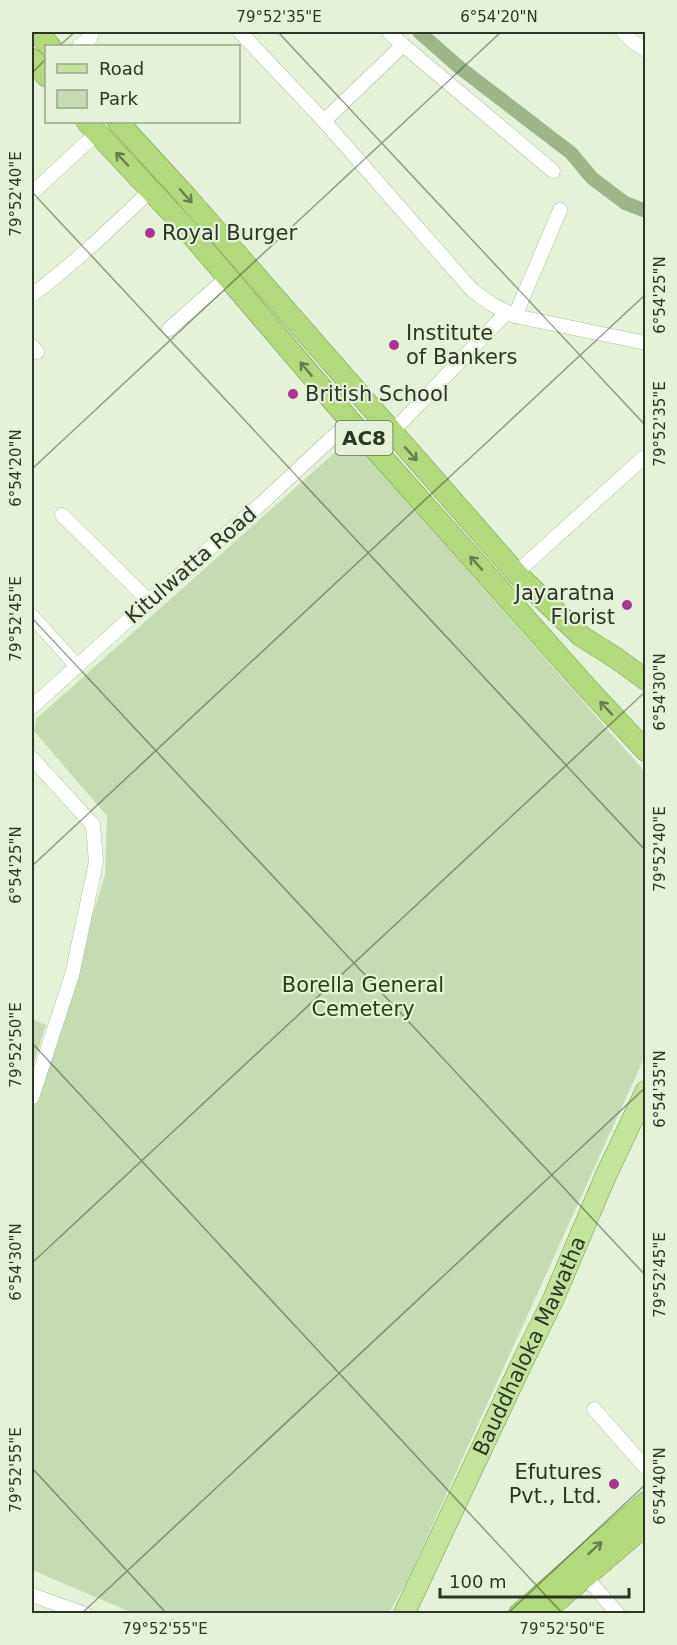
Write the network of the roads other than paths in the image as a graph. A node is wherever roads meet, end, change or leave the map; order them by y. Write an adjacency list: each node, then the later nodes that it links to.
1 (92, 32): 5 (street)
2 (240, 32): 10 (street)
3 (389, 32): 6 (street)
4 (623, 32): 7 (street)
5 (80, 45)
6 (403, 45): 10 (street); 13 (street)
7 (645, 50)
8 (32, 59): 9 (highway)
9 (45, 75)
10 (324, 121): 19 (street)
11 (119, 123): 23 (highway, AC8, one-way to 23)
12 (92, 127): 14 (highway, AC8, one-way to 12); 15 (street)
13 (553, 171)
14 (151, 190): 17 (highway, AC8); 18 (street)
15 (32, 193)
16 (560, 210): 19 (street)
17 (228, 277): 20 (street); 22 (highway, AC8, one-way to 17)
18 (32, 295)
19 (511, 314): 21 (street); 23 (street)
20 (170, 329)
21 (645, 342)
22 (350, 421): 27 (street, Kitulwatta Road); 34 (highway, AC8, one-way to 22)
23 (392, 432): 26 (highway, AC8, one-way to 26)
24 (643, 458): 26 (street)
25 (62, 514): 27 (street)
26 (516, 573): 29 (highway, AC8)
27 (149, 601): 31 (street, Kitulwatta Road)
28 (32, 616): 31 (street)
29 (616, 658): 30 (highway); 32 (highway, AC8)
30 (645, 662)
31 (77, 666): 33 (street, Kitulwatta Road)
32 (645, 680)
33 (32, 707)
34 (645, 751)
35 (32, 758): 37 (street)
36 (645, 1091): 44 (main road, Bauddhaloka Mawatha)
37 (32, 1096)
38 (594, 1409): 39 (street)
39 (645, 1468)
40 (645, 1502): 46 (highway, one-way to 40)
41 (645, 1525): 42 (highway)
42 (585, 1576): 47 (highway); 48 (street)
43 (32, 1595): 45 (street)
44 (405, 1609)
45 (85, 1614)
46 (519, 1614)
47 (542, 1614)
48 (618, 1614)

